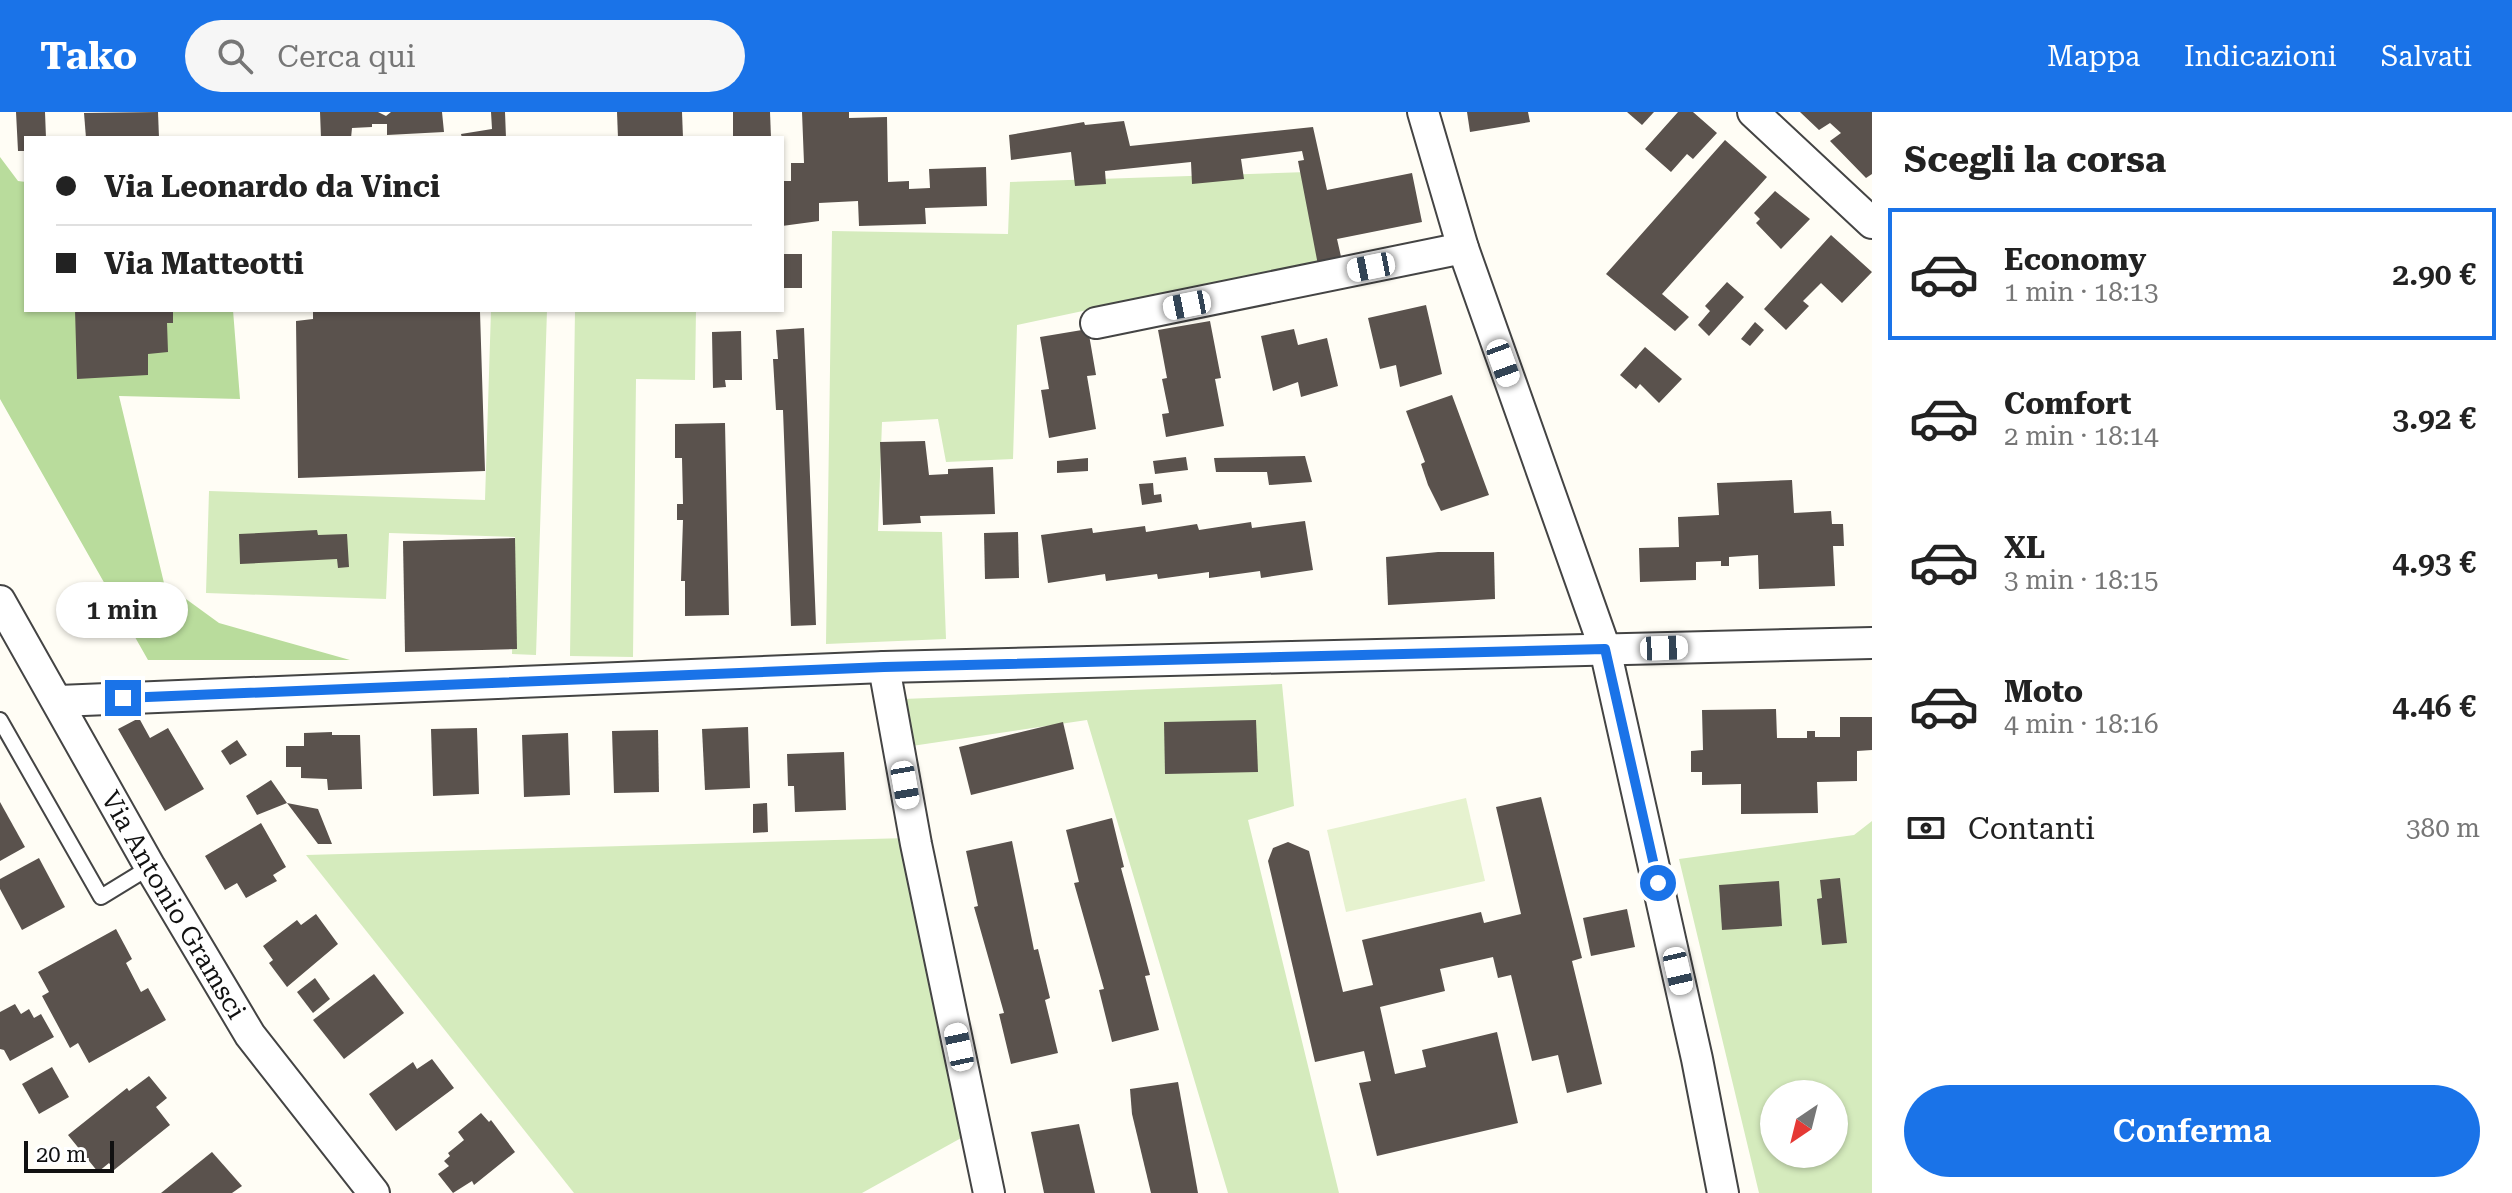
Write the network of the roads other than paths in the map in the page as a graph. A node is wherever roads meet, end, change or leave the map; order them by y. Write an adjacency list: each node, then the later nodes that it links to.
1 (1423, 112): 4 (street)
2 (1753, 112): 3 (street)
3 (1872, 223)
4 (1463, 248): 5 (street); 8 (street)
5 (1096, 323)
6 (0, 601): 10 (street, Via Antonio Gramsci)
7 (1872, 643): 8 (street)
8 (1605, 649): 9 (street); 15 (street)
9 (884, 667): 10 (street); 14 (street)
10 (59, 701): 12 (street, Via Antonio Gramsci)
11 (0, 720): 12 (lane)
12 (150, 867): 13 (street, Via Antonio Gramsci)
13 (374, 1193)
14 (989, 1193)
15 (1723, 1193)

